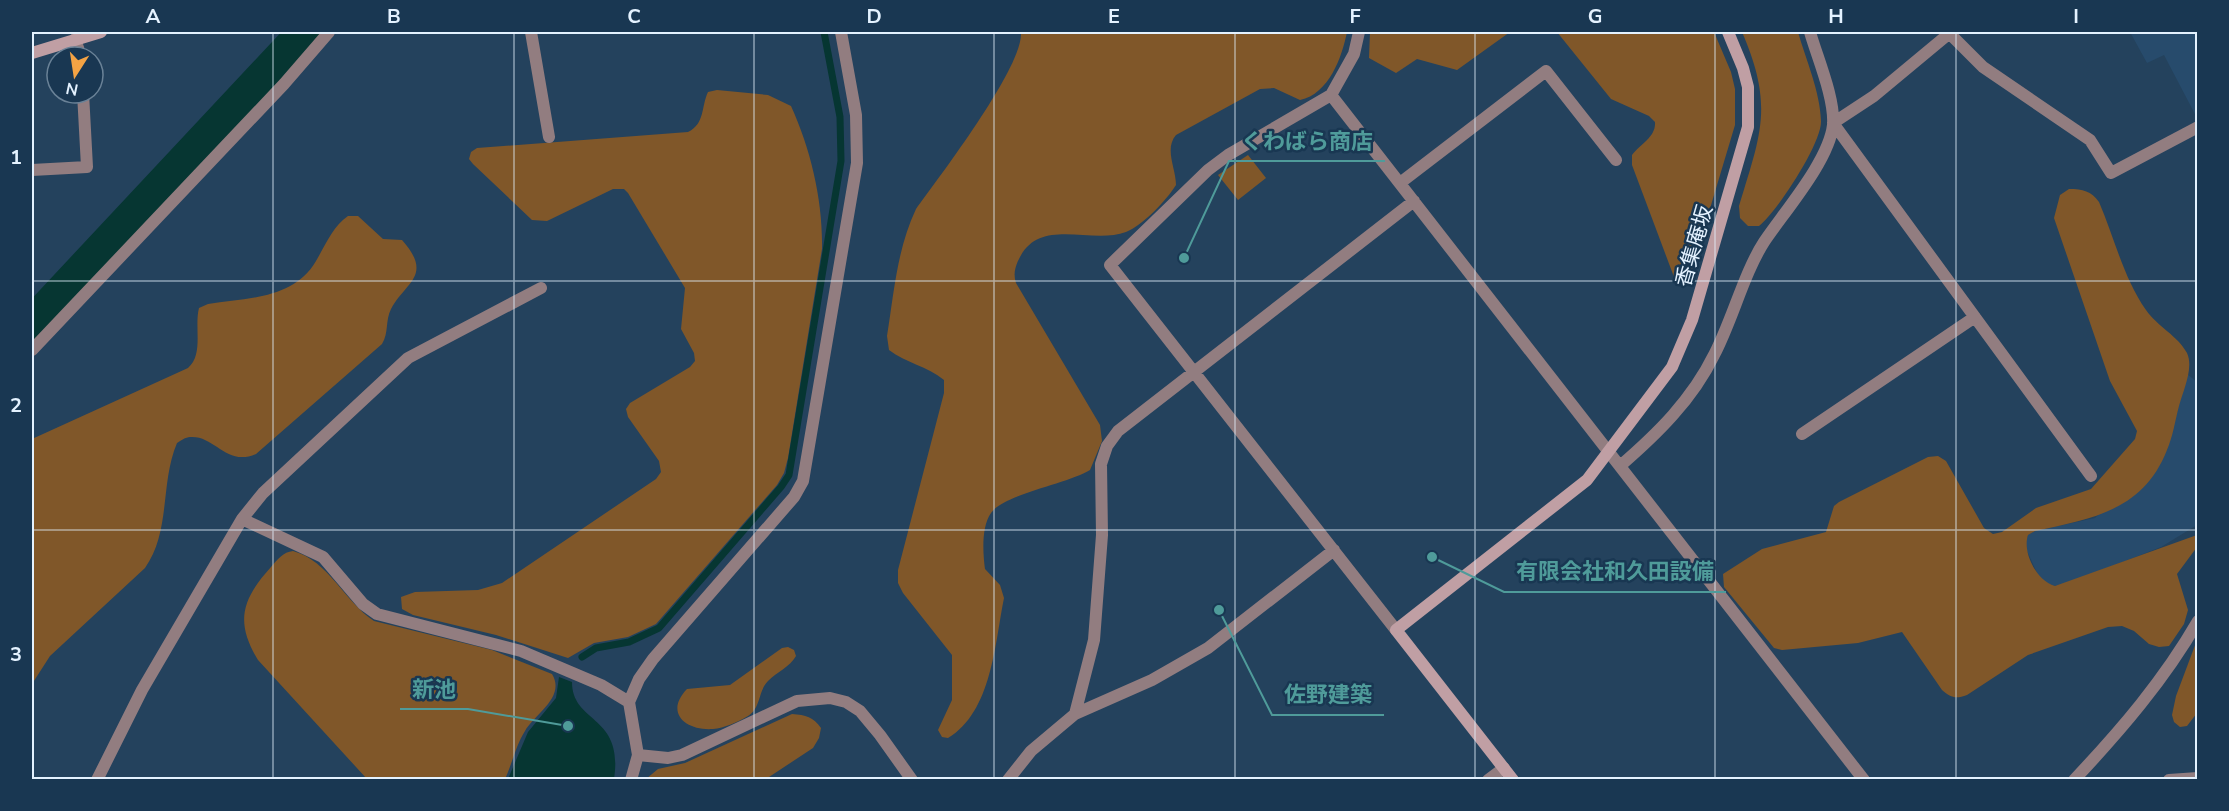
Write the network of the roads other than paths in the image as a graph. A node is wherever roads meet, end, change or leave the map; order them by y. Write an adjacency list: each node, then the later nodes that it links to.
1 (101, 32): 9 (street)
2 (329, 32): 23 (street)
3 (531, 32): 16 (street)
4 (841, 32): 33 (street)
5 (1359, 32): 12 (street)
6 (1728, 32): 26 (street, 香集庵坂)
7 (1810, 32): 14 (street)
8 (1950, 32): 14 (street); 15 (street)
9 (75, 39): 10 (street); 11 (street)
10 (77, 45)
11 (32, 53)
12 (1331, 95): 19 (street); 24 (street)
13 (84, 105): 18 (street)
14 (1833, 123): 22 (street); 27 (street)
15 (2198, 127)
16 (549, 137)
17 (1616, 160): 19 (street)
18 (32, 170)
19 (1400, 183): 20 (street)
20 (1414, 201): 24 (street); 26 (street)
21 (541, 288): 29 (street)
22 (1975, 317): 25 (street); 28 (street)
23 (32, 350)
24 (1193, 372): 30 (street); 34 (street)
25 (1802, 434)
26 (1610, 453): 27 (street); 32 (street, 香集庵坂)
27 (1620, 466): 44 (street)
28 (2091, 476)
29 (242, 519): 33 (street); 38 (street)
30 (1334, 550): 32 (street); 34 (street)
31 (2198, 621): 45 (street)
32 (1396, 630): 36 (street)
33 (629, 702): 35 (street)
34 (1075, 714): 41 (street)
35 (638, 755): 39 (street); 40 (street)
36 (1504, 768): 42 (street); 43 (street)
37 (2198, 778): 46 (street)
38 (97, 780)
39 (631, 780)
40 (912, 780)
41 (1008, 780)
42 (1488, 780)
43 (1513, 780)
44 (1864, 780)
45 (2074, 780)
46 (2169, 780)

